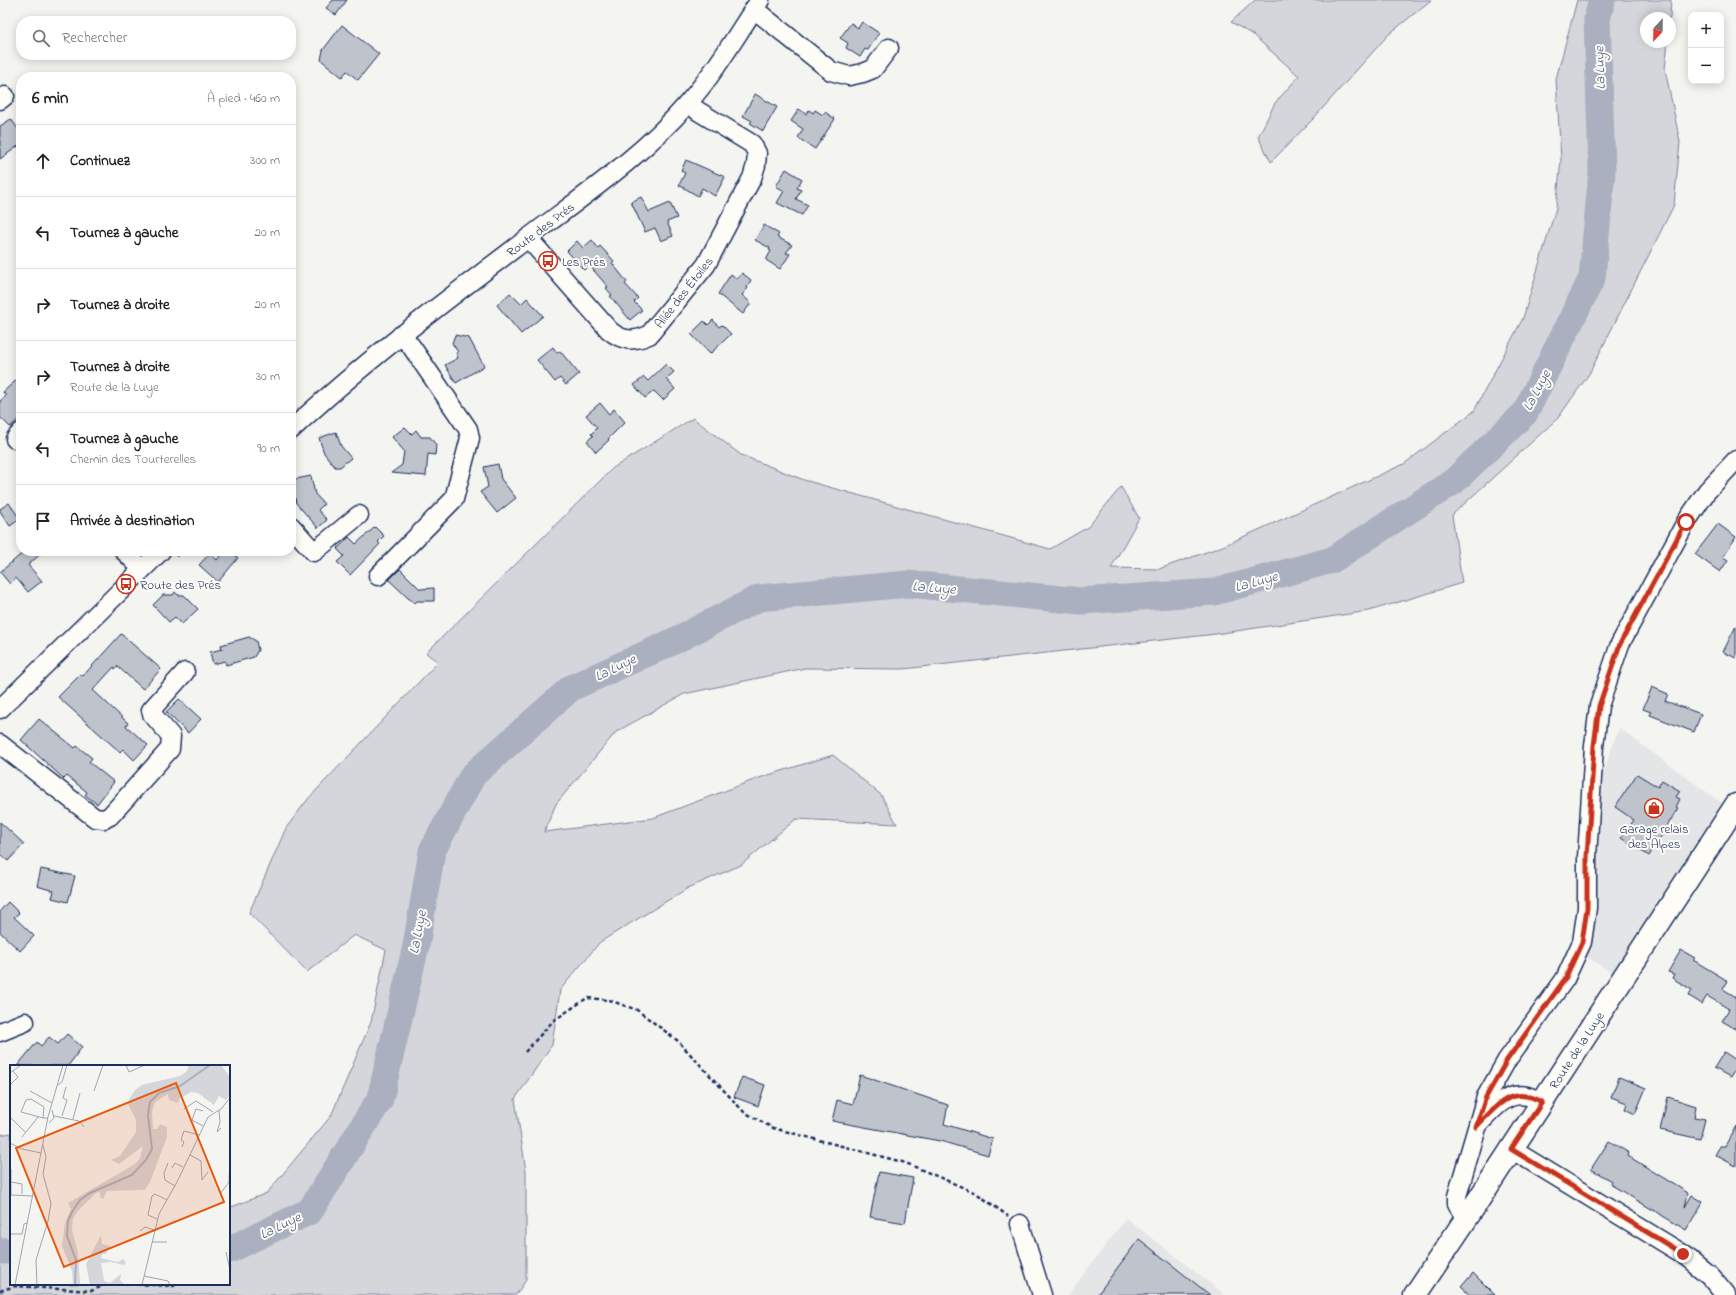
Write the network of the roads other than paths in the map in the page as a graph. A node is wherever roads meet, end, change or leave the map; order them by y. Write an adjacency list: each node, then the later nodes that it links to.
1 (757, 4): 2 (street); 3 (street, Route des Prés)
2 (890, 48)
3 (688, 103): 4 (street, Route des Prés); 4 (street, Allée des Étoiles)
4 (528, 238): 5 (street, Route des Prés)
5 (401, 335): 6 (street, Route des Prés); 13 (street)
6 (296, 426)
7 (1736, 460): 21 (street)
8 (359, 515): 9 (street)
9 (296, 532)
10 (129, 556): 12 (street)
11 (156, 556): 12 (street)
12 (142, 569): 15 (street)
13 (378, 576)
14 (185, 672): 16 (street)
15 (0, 709)
16 (0, 744)
17 (1736, 805): 20 (main road, Route de la Luye)
18 (25, 1022): 19 (street)
19 (0, 1032)
20 (1542, 1102): 21 (street); 22 (main road, Route de la Luye)
21 (1476, 1127): 23 (street)
22 (1511, 1149): 23 (main road, Route de la Luye); 27 (street)
23 (1466, 1219): 26 (main road, Route de la Luye)
24 (1020, 1224): 25 (street)
25 (1042, 1295)
26 (1414, 1295)
27 (1726, 1295)

